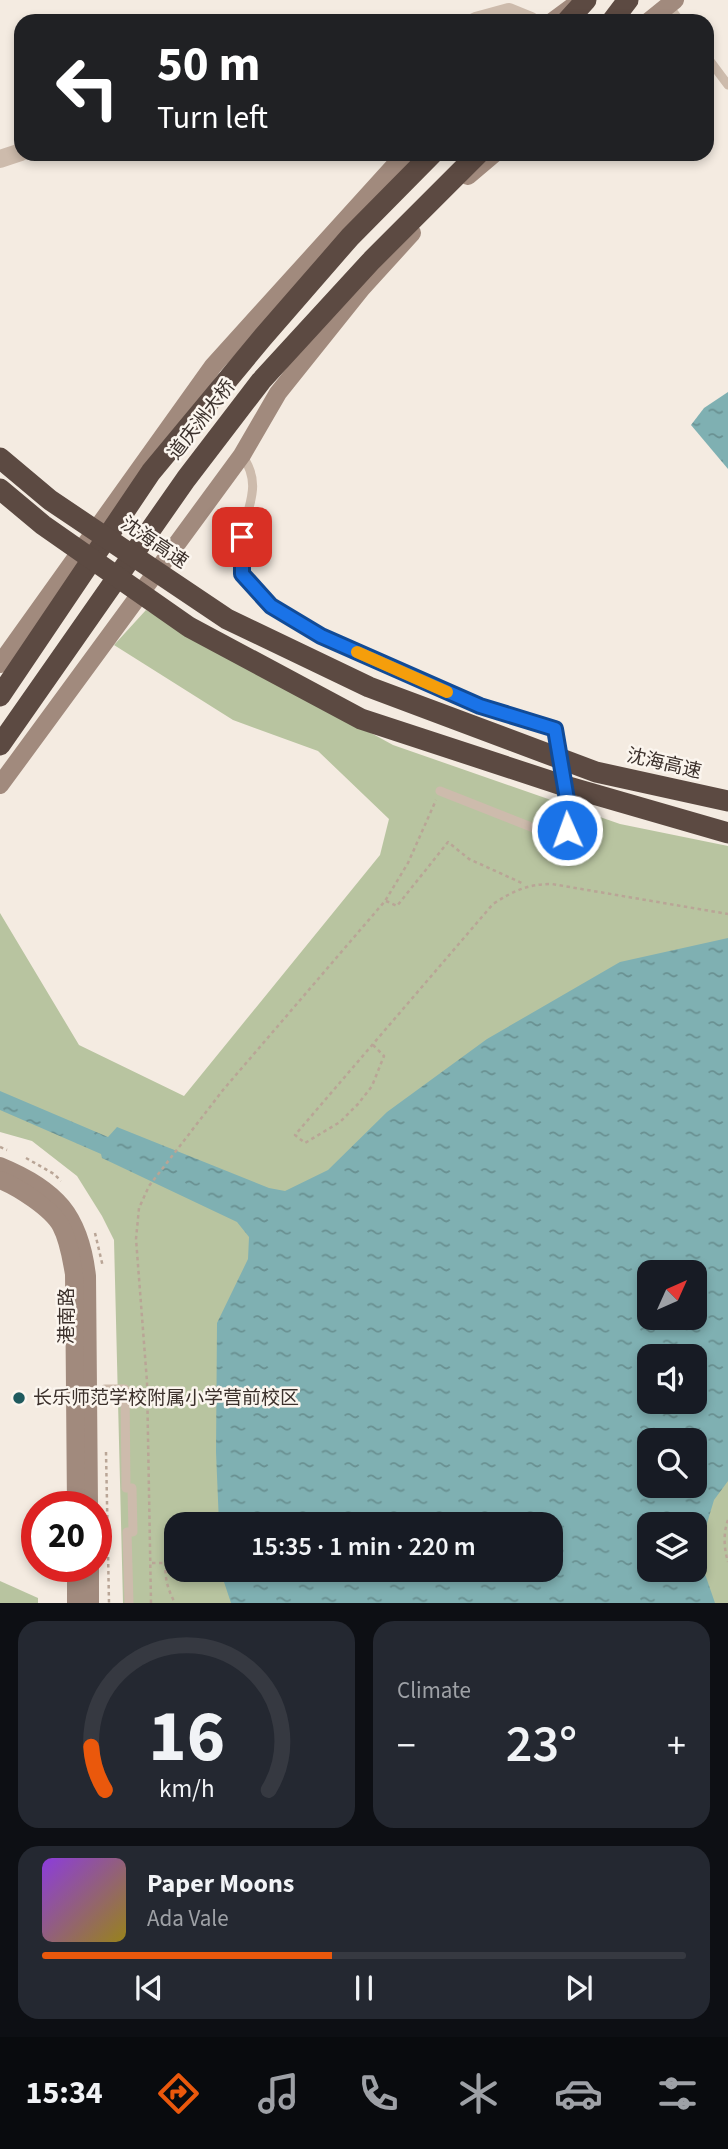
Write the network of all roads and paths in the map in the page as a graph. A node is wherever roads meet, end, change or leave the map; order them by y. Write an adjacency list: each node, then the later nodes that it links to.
1 (584, 0): 4 (main road); 5 (highway)
2 (628, 0): 6 (highway)
3 (672, 3): 7 (main road)
4 (563, 14)
5 (573, 14)
6 (617, 14)
7 (658, 14)
8 (714, 66): 9 (lane)
9 (728, 85)
10 (399, 161): 17 (main road)
11 (425, 161): 18 (highway, 道庆洲大桥, bridge)
12 (471, 161): 19 (highway, 道庆洲大桥, bridge)
13 (486, 161): 14 (main road)
14 (242, 455): 20 (main road); 21 (lane)
15 (0, 458): 22 (highway, 沈海高速, bridge)
16 (0, 489): 23 (highway, bridge)
17 (0, 664)
18 (0, 696)
19 (0, 746)
20 (0, 785)
21 (440, 791): 25 (path)
22 (728, 801)
23 (728, 832)
24 (527, 886): 25 (path); 26 (path); 27 (path)
25 (385, 901): 35 (path)
26 (728, 914)
27 (373, 1045): 27 (path)
28 (0, 1167): 32 (main road, 港南路)
29 (0, 1180): 31 (main road, 港南路)
30 (105, 1389): 40 (lane)
31 (76, 1491)
32 (89, 1491)
33 (728, 1520): 34 (path)
34 (728, 1562)
35 (150, 1563): 41 (path); 42 (path)
36 (76, 1582): 38 (main road)
37 (90, 1582): 39 (main road)
38 (76, 1603)
39 (90, 1603)
40 (129, 1603)
41 (151, 1603)
42 (175, 1603)

